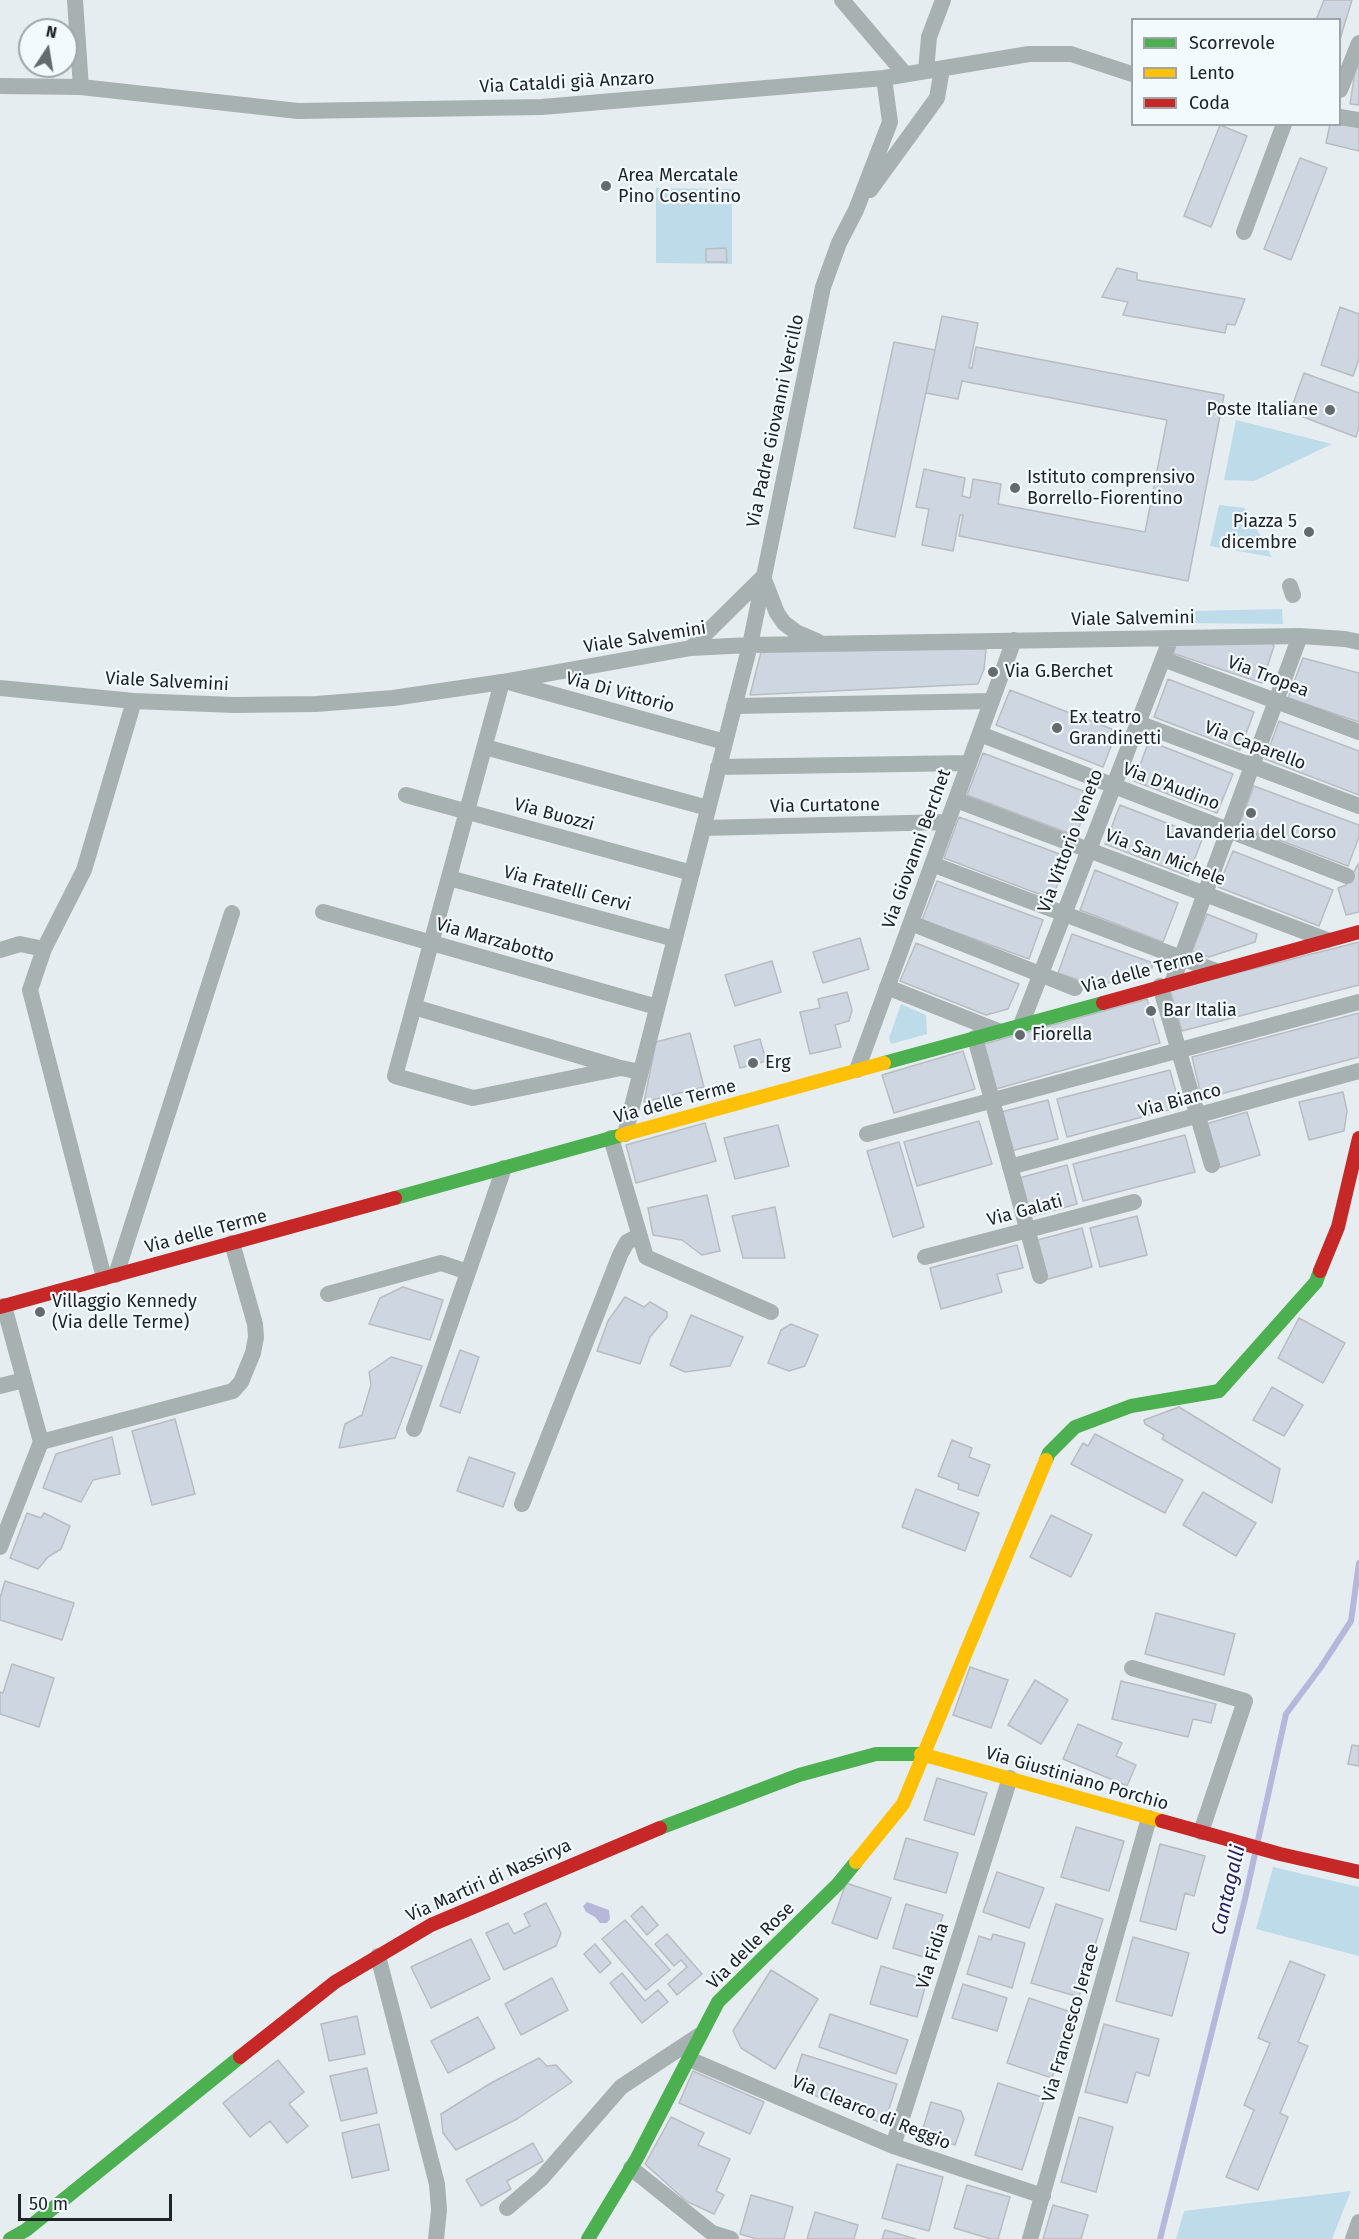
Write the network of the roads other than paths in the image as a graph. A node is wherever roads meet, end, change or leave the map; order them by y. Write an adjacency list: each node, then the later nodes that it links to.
1 (75, 0): 10 (street)
2 (842, 0): 6 (street)
3 (943, 0): 5 (street, Via Padre Giovanni Vercillo)
4 (1359, 42): 11 (street)
5 (934, 70): 6 (street, Via Cataldi già Anzaro); 7 (street, Via Cataldi già Anzaro); 15 (street, Via Padre Giovanni Vercillo)
6 (905, 74): 8 (street, Via Cataldi già Anzaro)
7 (1131, 74)
8 (884, 78): 10 (street, Via Cataldi già Anzaro); 15 (street, Via Padre Giovanni Vercillo)
9 (0, 86): 10 (street, Via Cataldi già Anzaro)
10 (81, 87)
11 (1341, 87)
12 (1341, 117): 13 (street)
13 (1359, 120)
14 (1283, 126): 16 (street)
15 (856, 210): 17 (street, Via Padre Giovanni Vercillo)
16 (1244, 232)
17 (763, 577): 22 (street); 23 (street, Via Padre Giovanni Vercillo); 24 (street)
18 (1300, 636): 19 (street, Viale Salvemini); 21 (street, Viale Salvemini); 30 (street)
19 (1171, 638): 20 (street, Viale Salvemini); 25 (street, Via Vittorio Veneto)
20 (1014, 640): 22 (street, Viale Salvemini); 29 (street, Via Giovanni Berchet)
21 (1359, 642)
22 (822, 643): 23 (street, Viale Salvemini)
23 (750, 645): 24 (street, Viale Salvemini); 31 (street, Via Padre Giovanni Vercillo)
24 (692, 648): 26 (street, Viale Salvemini)
25 (1163, 659): 30 (street, Via Tropea); 32 (street, Via Vittorio Veneto)
26 (504, 682): 28 (street, Viale Salvemini); 35 (street, Via Di Vittorio); 36 (street)
27 (0, 688): 28 (street, Viale Salvemini)
28 (134, 701): 64 (street)
29 (992, 701): 31 (street); 34 (street, Via Giovanni Berchet)
30 (1275, 701): 33 (street, Via Tropea); 38 (street)
31 (734, 706): 35 (street, Via Padre Giovanni Vercillo)
32 (1138, 723): 38 (street, Via Caparello); 40 (street, Via Vittorio Veneto)
33 (1359, 732)
34 (980, 734): 37 (street, Via Giovanni Berchet); 40 (street, Via D'Audino)
35 (725, 742): 39 (street, Via Padre Giovanni Vercillo)
36 (484, 747): 44 (street); 45 (street)
37 (969, 762): 39 (street); 42 (street, Via Giovanni Berchet)
38 (1252, 766): 43 (street, Via Caparello); 48 (street)
39 (718, 767): 44 (street, Via Padre Giovanni Vercillo)
40 (1113, 786): 48 (street, Via D'Audino); 49 (street, Via Vittorio Veneto)
41 (405, 795): 45 (street, Via Buozzi)
42 (956, 800): 46 (street, Via Giovanni Berchet); 49 (street, Via San Michele)
43 (1359, 806)
44 (708, 808): 47 (street, Via Padre Giovanni Vercillo)
45 (467, 812): 51 (street, Via Buozzi); 53 (street)
46 (948, 822): 47 (street, Via Curtatone); 50 (street, Via Giovanni Berchet)
47 (703, 828): 51 (street, Via Padre Giovanni Vercillo)
48 (1228, 830): 52 (street, Via D'Audino); 54 (street)
49 (1089, 850): 54 (street, Via San Michele); 57 (street, Via Vittorio Veneto)
50 (932, 864): 57 (street); 58 (street, Via Giovanni Berchet)
51 (692, 873): 60 (street, Via Padre Giovanni Vercillo)
52 (1347, 876)
53 (449, 878): 60 (street, Via Fratelli Cervi); 62 (street)
54 (1205, 894): 61 (street, Via San Michele); 65 (street)
55 (323, 912): 62 (street, Via Marzabotto)
56 (232, 913): 97 (street)
57 (1064, 914): 65 (street); 67 (street, Via Vittorio Veneto)
58 (911, 923): 67 (street); 69 (street, Via Giovanni Berchet)
59 (1359, 932): 61 (street, Via delle Terme)
60 (675, 939): 73 (street, Via Padre Giovanni Vercillo)
61 (1327, 940): 66 (street, Via delle Terme)
62 (431, 943): 72 (street); 73 (street, Via Marzabotto)
63 (0, 950): 64 (street)
64 (44, 950): 97 (street)
65 (1181, 958): 66 (street); 68 (street)
66 (1216, 971): 68 (street, Via delle Terme)
67 (1040, 975): 70 (street); 74 (street, Via Vittorio Veneto)
68 (1166, 985): 74 (street, Via delle Terme); 77 (street)
69 (887, 987): 75 (street); 79 (street, Via Giovanni Berchet)
70 (1074, 988)
71 (1359, 1002): 77 (street)
72 (414, 1007): 78 (street); 78 (street)
73 (657, 1007): 81 (street, Via Padre Giovanni Vercillo)
74 (1021, 1025): 75 (street, Via delle Terme)
75 (998, 1031): 76 (street, Via delle Terme)
76 (975, 1038): 79 (street, Via delle Terme); 82 (street)
77 (1179, 1051): 82 (street); 83 (street)
78 (621, 1068): 81 (street)
79 (857, 1070): 85 (street, Via delle Terme)
80 (1359, 1071): 83 (street, Via Bianco)
81 (641, 1072): 85 (street, Via Padre Giovanni Vercillo)
82 (992, 1101): 84 (street); 88 (street)
83 (1198, 1117): 87 (street); 88 (street, Via Bianco)
84 (867, 1134)
85 (618, 1136): 89 (street, Via delle Terme); 92 (street)
86 (1359, 1138): 108 (street, Via delle Rose)
87 (1212, 1165)
88 (1010, 1167): 91 (street)
89 (504, 1168): 93 (street, Via delle Terme); 95 (street)
90 (1134, 1202): 91 (street, Via Galati)
91 (1028, 1230): 94 (street, Via Galati); 96 (street)
92 (639, 1236): 100 (street); 105 (street)
93 (232, 1243): 97 (street, Via delle Terme); 104 (street)
94 (926, 1257)
95 (468, 1272): 98 (street); 103 (street)
96 (1040, 1276)
97 (110, 1277): 99 (street, Via delle Terme)
98 (328, 1294)
99 (2, 1307): 101 (street)
100 (771, 1312)
101 (24, 1380): 102 (street); 104 (street)
102 (0, 1386)
103 (414, 1429)
104 (41, 1442): 106 (street)
105 (522, 1504)
106 (0, 1547)
107 (1132, 1668): 111 (street)
108 (923, 1754): 109 (street, Via Giustiniano Porchio); 113 (street, Via Martiri di Nassirya); 114 (street, Via delle Rose)
109 (1010, 1778): 110 (street, Via Giustiniano Porchio); 116 (street, Via Fidia)
110 (1149, 1818): 111 (street, Via Giustiniano Porchio); 118 (street, Via Francesco Jerace)
111 (1201, 1832): 112 (street, Via Giustiniano Porchio)
112 (1359, 1872)
113 (378, 1956): 121 (street, Via Martiri di Nassirya); 123 (street)
114 (703, 2032): 115 (street, Via delle Rose); 119 (street)
115 (688, 2060): 116 (street, Via Clearco di Reggio); 117 (street, Via delle Rose)
116 (893, 2146): 118 (street, Via Clearco di Reggio)
117 (631, 2168): 124 (street, Via delle Rose); 125 (street)
118 (1042, 2196): 126 (street, Via Francesco Jerace)
119 (507, 2208)
120 (1359, 2222): 127 (street)
121 (26, 2235): 122 (street, Via Martiri di Nassirya)
122 (10, 2239)
123 (436, 2239)
124 (588, 2239)
125 (731, 2239)
126 (1030, 2239)
127 (1353, 2239)

